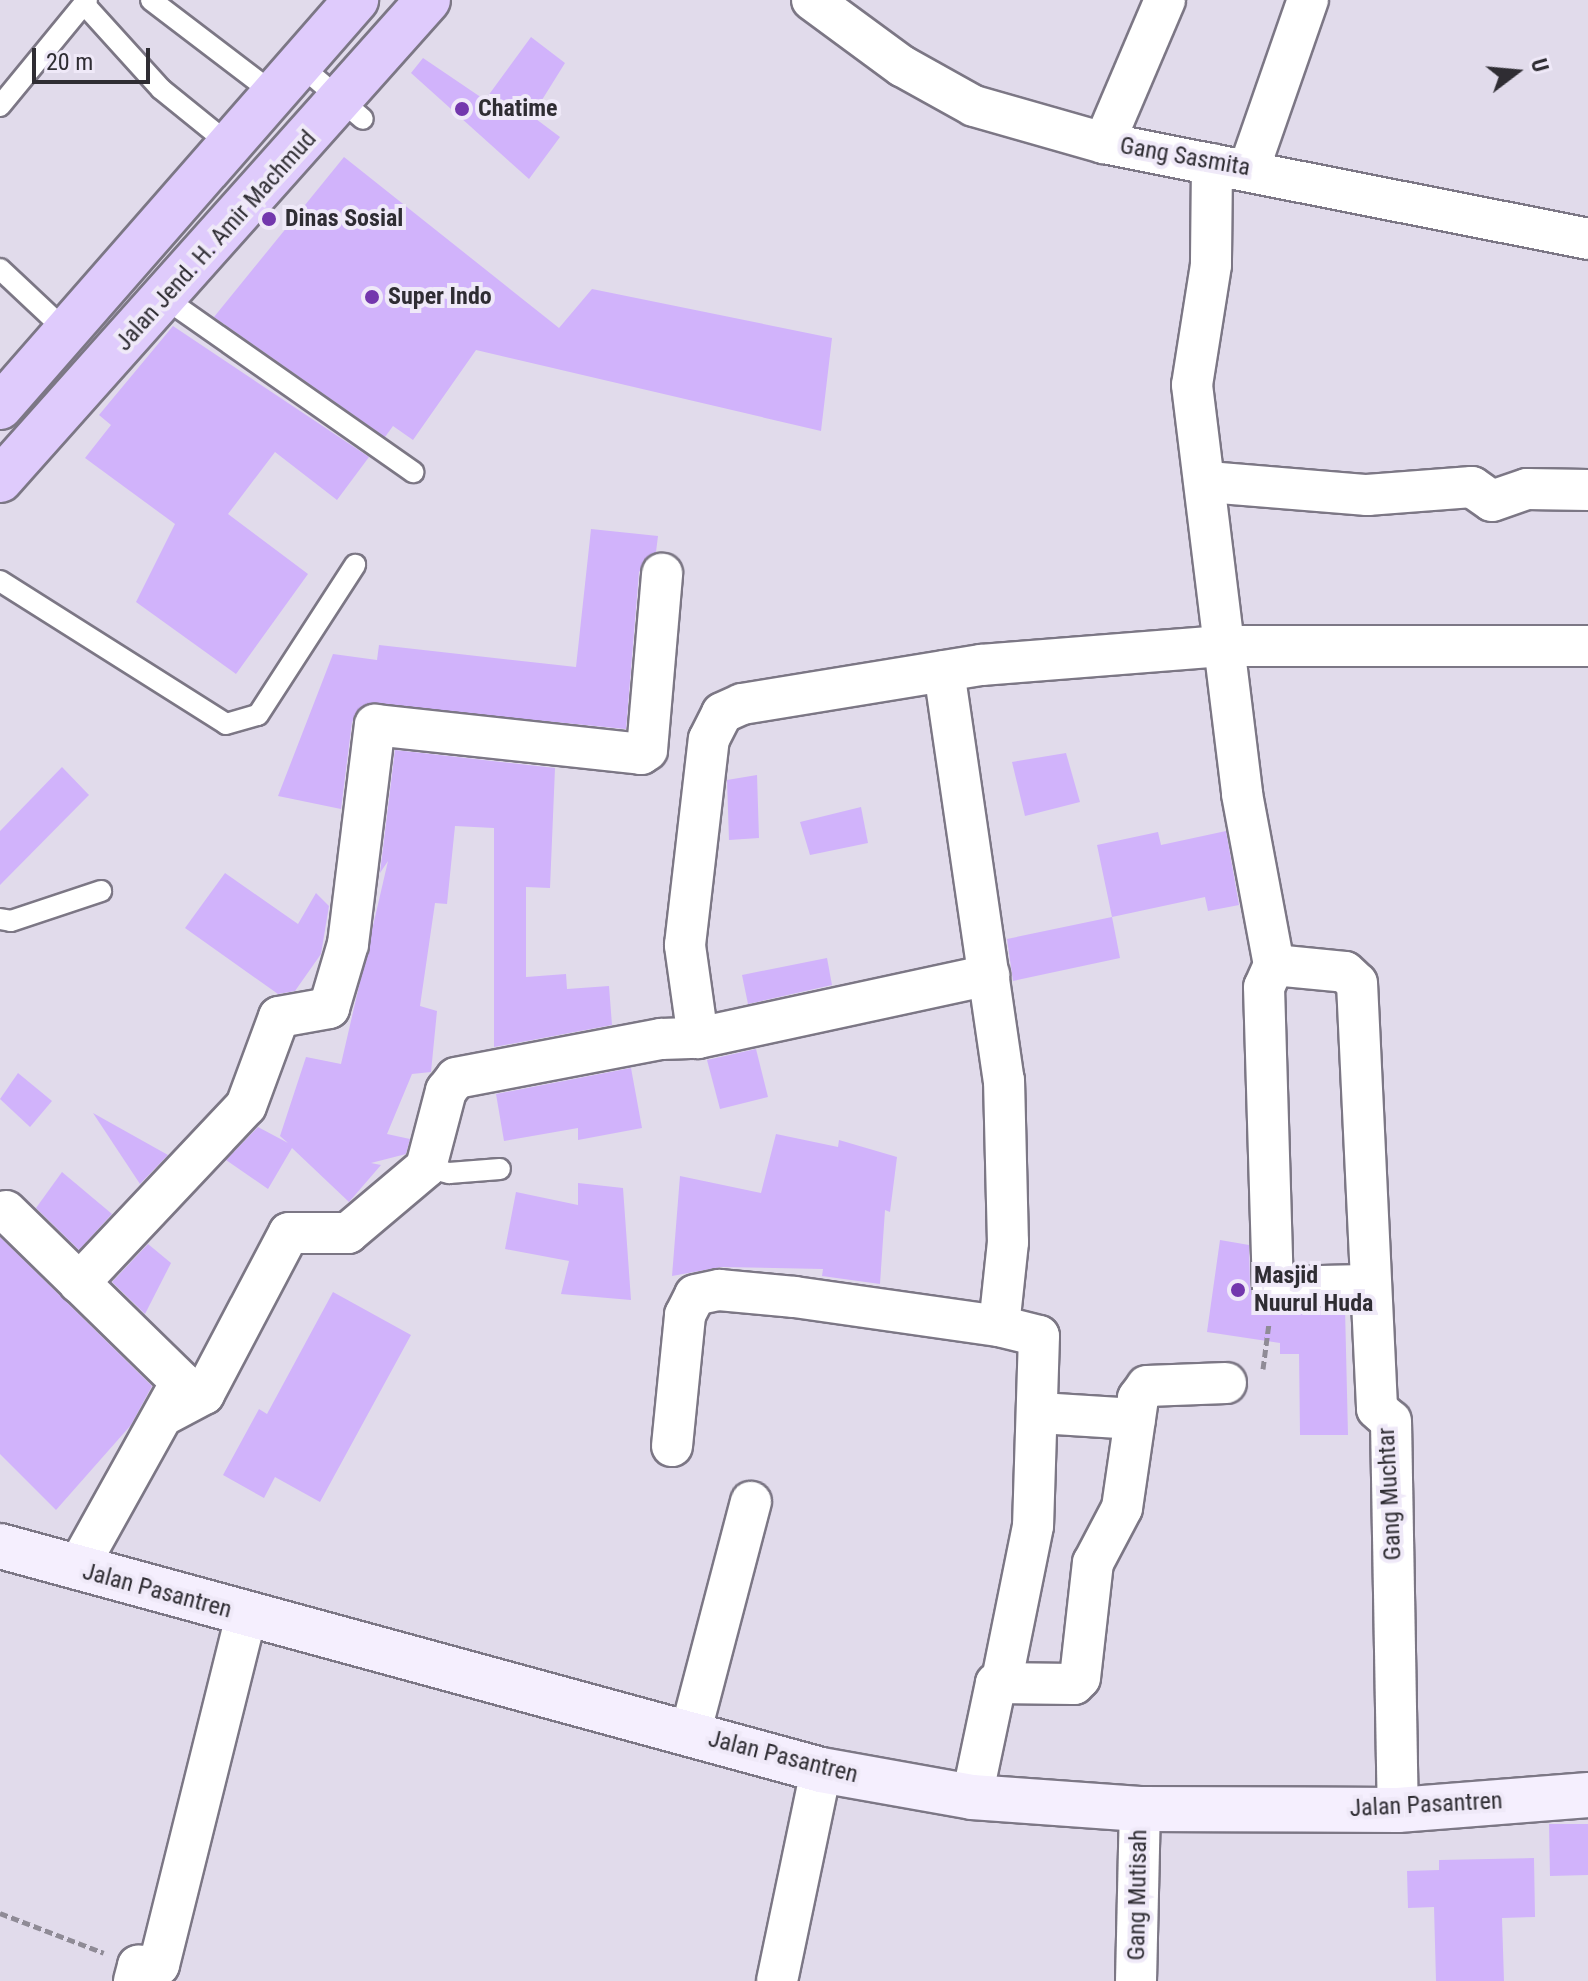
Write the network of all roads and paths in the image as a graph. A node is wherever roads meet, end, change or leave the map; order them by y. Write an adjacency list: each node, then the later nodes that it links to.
1 (151, 0): 8 (lane)
2 (356, 0): 8 (highway)
3 (428, 0): 10 (highway, Jalan Jend. H. Amir Machmud)
4 (812, 0): 11 (street, Gang Sasmita)
5 (1165, 0): 11 (street)
6 (1308, 0): 13 (street)
7 (86, 2): 9 (lane); 12 (lane)
8 (286, 79): 10 (lane); 12 (highway)
9 (0, 106)
10 (352, 109): 16 (highway, Jalan Jend. H. Amir Machmud)
11 (1104, 143): 13 (street, Gang Sasmita)
12 (229, 144): 17 (highway)
13 (1231, 166): 14 (street, Gang Sasmita); 21 (street)
14 (1588, 239)
15 (0, 269): 17 (lane)
16 (166, 299): 19 (lane); 20 (highway, Jalan Jend. H. Amir Machmud)
17 (67, 332): 18 (highway)
18 (0, 407)
19 (413, 472)
20 (0, 480)
21 (1208, 482): 22 (street); 26 (street)
22 (1588, 490)
23 (355, 565): 25 (lane)
24 (662, 574): 37 (street)
25 (0, 581)
26 (1222, 646): 27 (street); 28 (street); 31 (street)
27 (1588, 646)
28 (944, 671): 32 (street); 33 (street)
29 (101, 891): 30 (lane)
30 (0, 919)
31 (1274, 965): 38 (street, Gang Muchtar); 39 (street)
32 (989, 975): 33 (street); 40 (street)
33 (698, 1038): 34 (street)
34 (426, 1167): 35 (lane); 42 (street)
35 (500, 1169)
36 (6, 1211): 37 (street)
37 (79, 1283): 42 (street)
38 (1368, 1285): 39 (street); 56 (street, Gang Muchtar)
39 (1273, 1287): 41 (path)
40 (999, 1326): 43 (street); 45 (street)
41 (1226, 1383): 44 (street)
42 (168, 1413): 48 (street)
43 (1040, 1413): 44 (street); 50 (street)
44 (1135, 1419): 50 (street)
45 (672, 1446)
46 (751, 1502): 51 (street)
47 (0, 1546): 48 (main road, Jalan Pasantren)
48 (77, 1569): 49 (main road, Jalan Pasantren)
49 (246, 1615): 51 (main road, Jalan Pasantren); 58 (street)
50 (1002, 1680): 54 (street)
51 (690, 1734): 52 (main road, Jalan Pasantren)
52 (821, 1770): 54 (main road, Jalan Pasantren); 59 (street)
53 (1588, 1795): 56 (main road, Jalan Pasantren)
54 (972, 1797): 55 (main road, Jalan Pasantren)
55 (1140, 1809): 56 (main road, Jalan Pasantren); 60 (street, Gang Mutisah)
56 (1398, 1810)
57 (0, 1913): 58 (path)
58 (136, 1974)
59 (777, 1981)
60 (1136, 1981)

